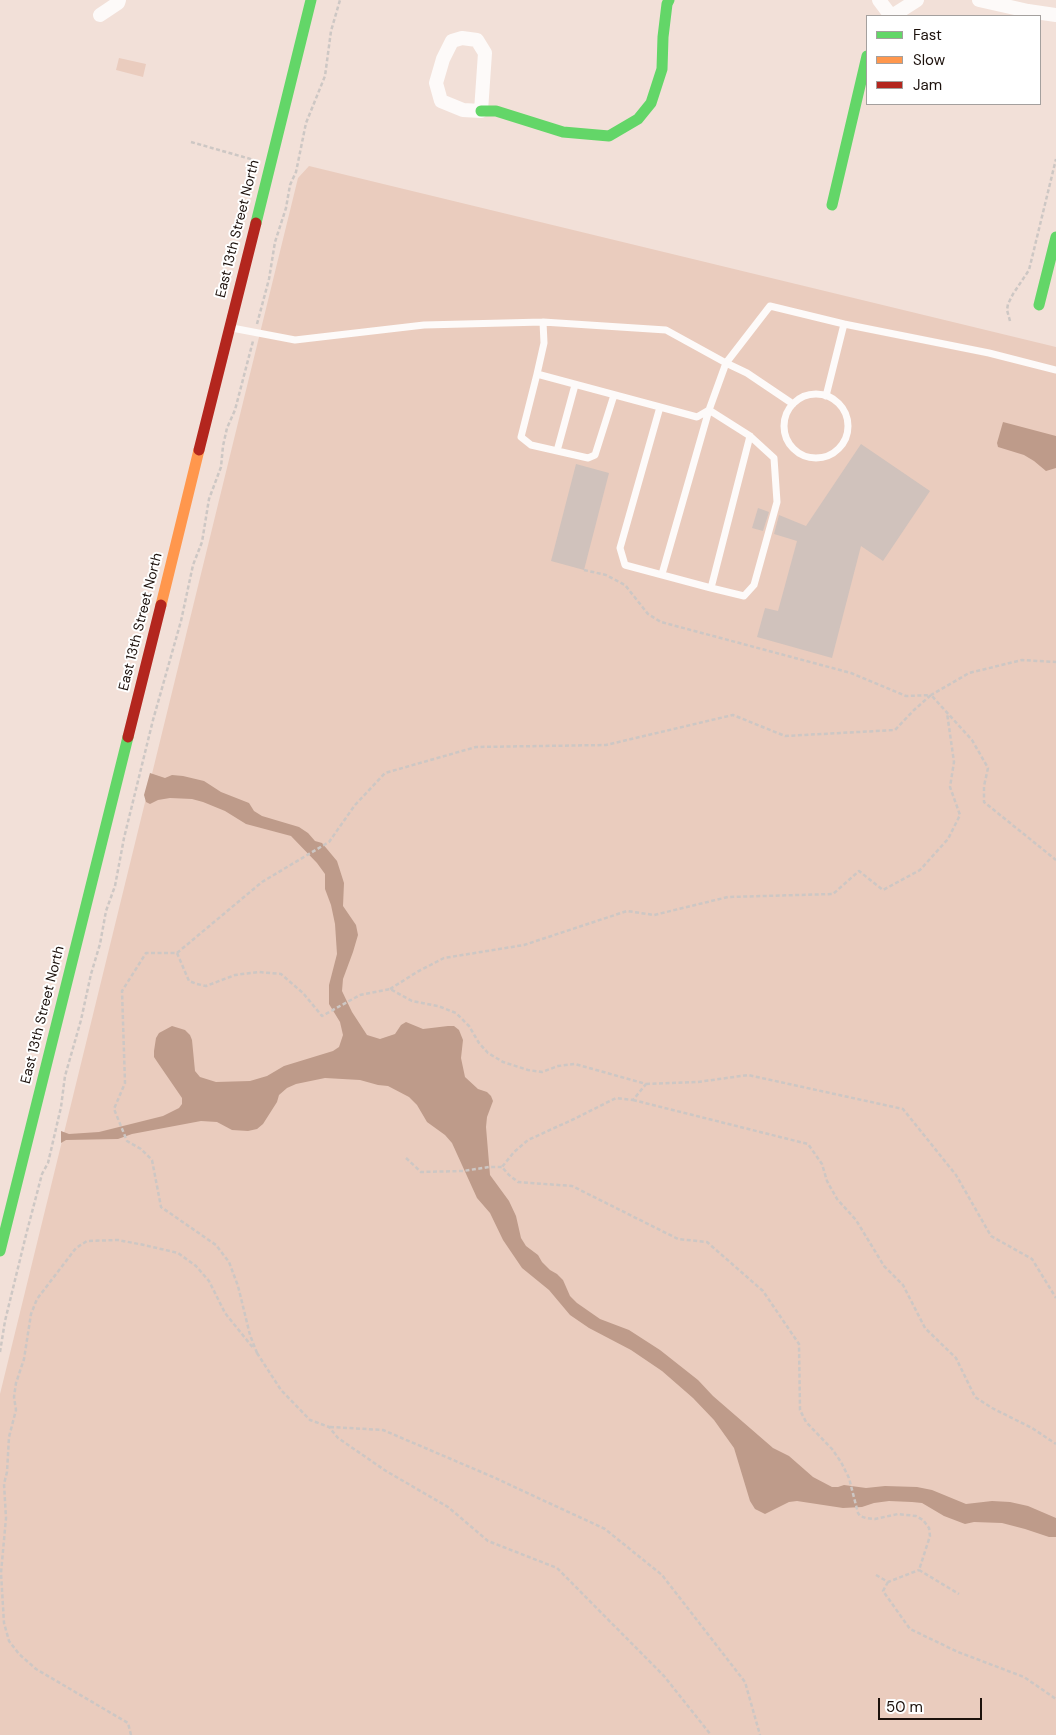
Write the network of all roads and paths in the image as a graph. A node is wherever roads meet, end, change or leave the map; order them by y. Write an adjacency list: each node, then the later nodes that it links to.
1 (119, 0): 8 (street)
2 (311, 0): 16 (main road, East 13th Street North)
3 (340, 0): 24 (path)
4 (669, 0): 13 (main road)
5 (879, 0): 9 (street)
6 (917, 0): 10 (street)
7 (979, 0): 11 (street)
8 (100, 14)
9 (891, 15)
10 (894, 15)
11 (1056, 16)
12 (866, 60): 17 (main road)
13 (481, 111): 13 (street)
14 (192, 142): 16 (path)
15 (1056, 159): 20 (path)
16 (270, 164): 23 (main road, East 13th Street North)
17 (832, 205)
18 (1056, 237): 19 (main road)
19 (1039, 305)
20 (1010, 321)
21 (543, 322): 24 (lane); 25 (lane); 27 (lane)
22 (844, 324): 25 (lane); 26 (lane); 30 (lane)
23 (229, 328): 24 (lane); 49 (main road, East 13th Street North)
24 (255, 333): 51 (path)
25 (726, 363): 31 (lane); 33 (lane)
26 (1056, 370)
27 (537, 374): 28 (lane); 35 (lane)
28 (575, 384): 29 (lane); 35 (lane)
29 (614, 395): 32 (lane); 35 (lane)
30 (826, 396): 31 (lane); 31 (lane)
31 (793, 404)
32 (660, 407): 33 (lane); 37 (lane)
33 (710, 410): 34 (lane); 37 (lane)
34 (750, 436): 38 (lane); 38 (lane)
35 (557, 451)
36 (584, 570): 40 (path)
37 (662, 574): 38 (lane)
38 (711, 588)
39 (1056, 662): 40 (path)
40 (931, 695): 41 (path); 43 (path)
41 (947, 712): 42 (path); 44 (path)
42 (1056, 860)
43 (178, 953): 44 (path); 52 (path)
44 (390, 989): 45 (path)
45 (646, 1084): 46 (path); 50 (path)
46 (633, 1100): 48 (path); 54 (path)
47 (406, 1158): 48 (path)
48 (502, 1167): 55 (path)
49 (0, 1251)
50 (1056, 1298)
51 (0, 1352)
52 (257, 1353): 53 (path); 60 (path)
53 (328, 1427): 61 (path); 62 (path)
54 (1056, 1444)
55 (919, 1570): 57 (path); 58 (path)
56 (876, 1575): 57 (path)
57 (888, 1582): 59 (path)
58 (959, 1594)
59 (1056, 1700)
60 (131, 1735)
61 (711, 1735)
62 (760, 1735)

